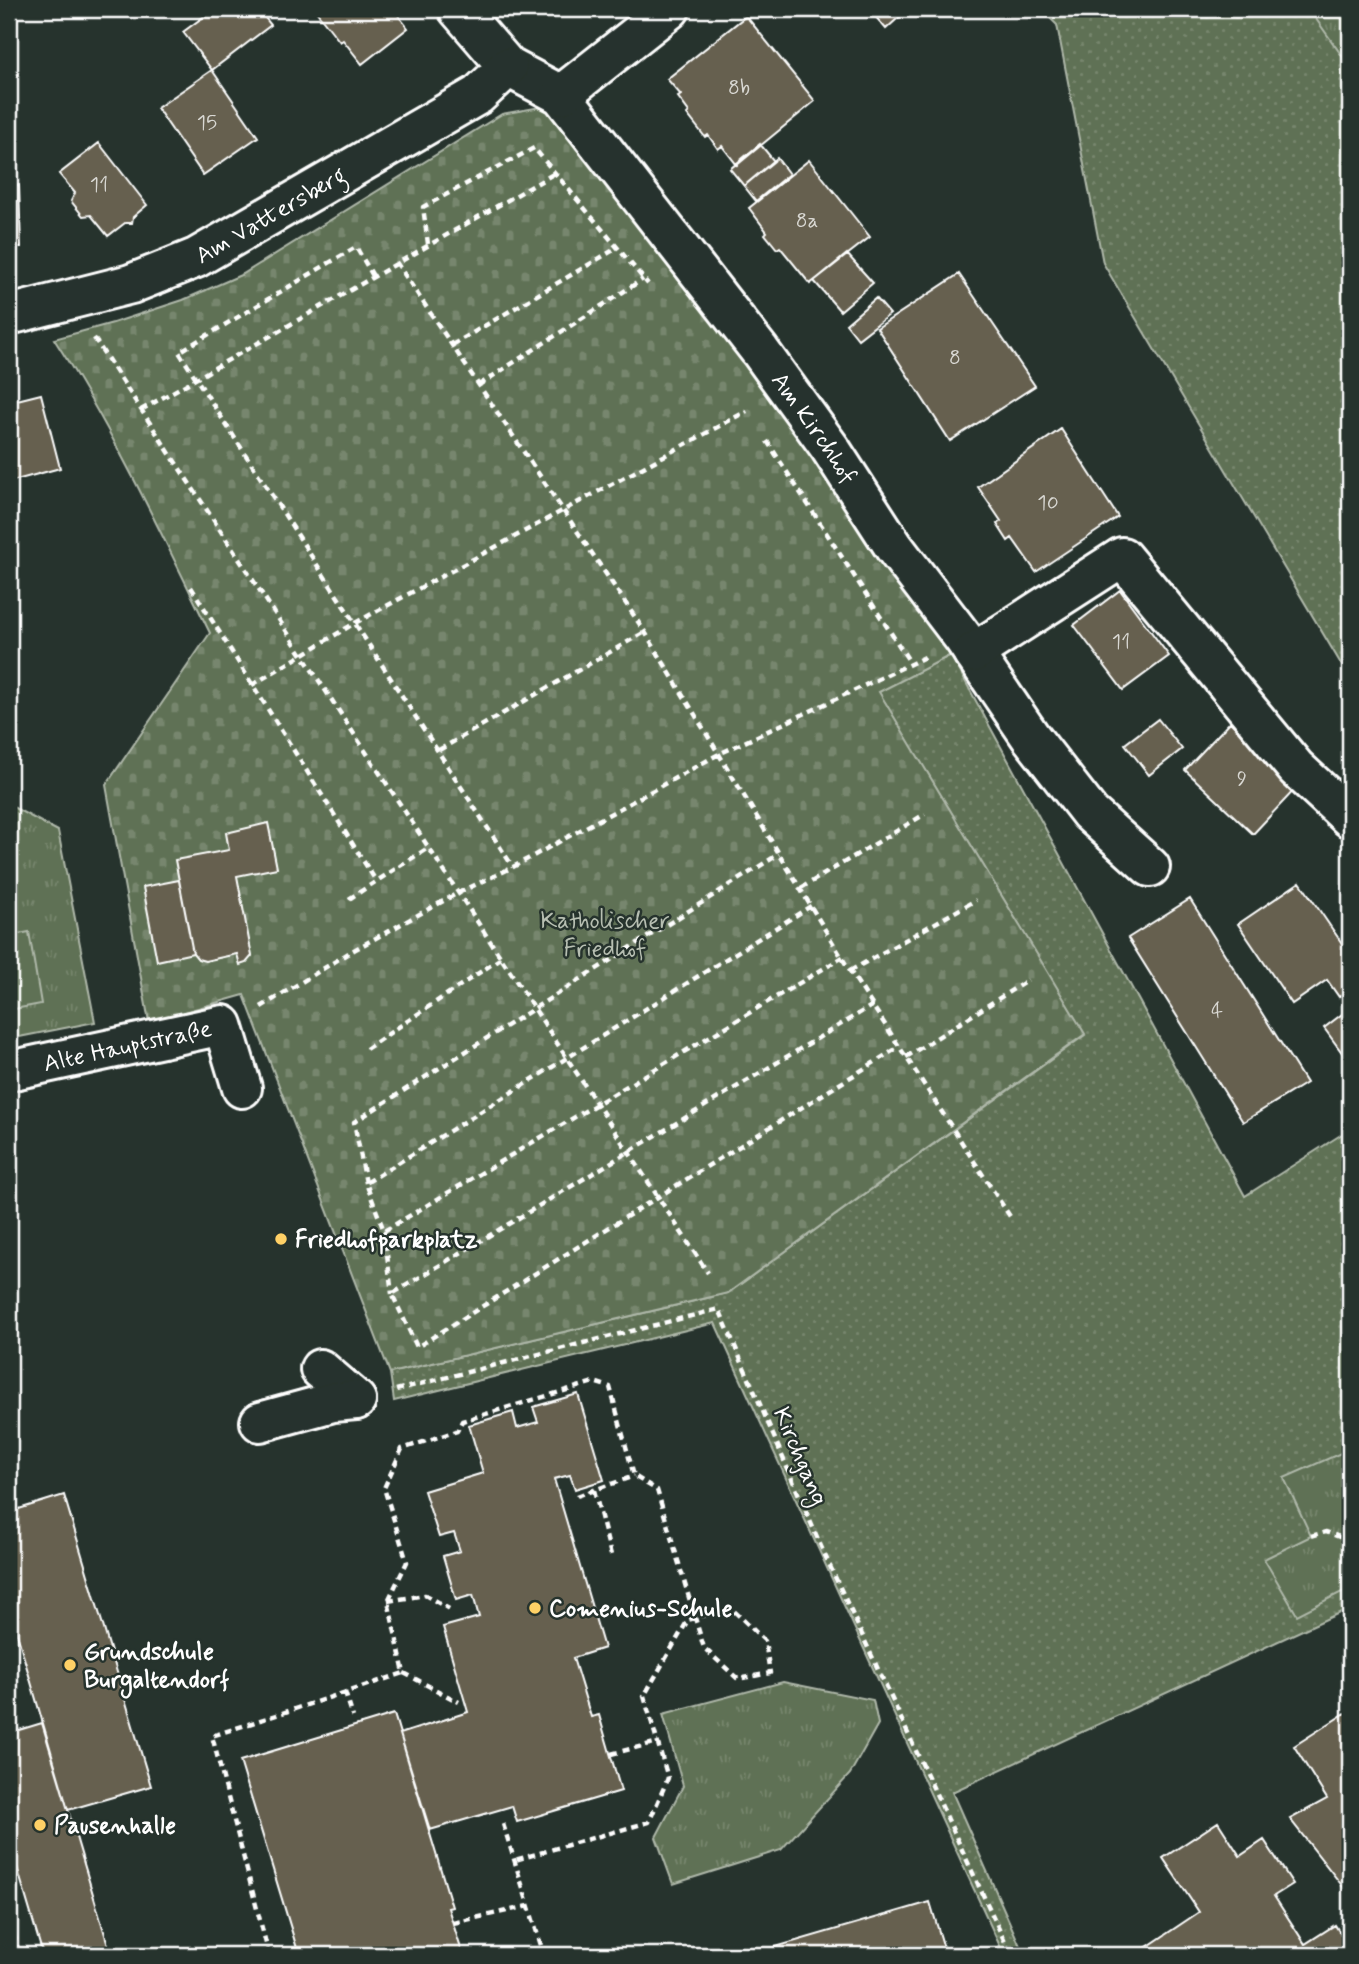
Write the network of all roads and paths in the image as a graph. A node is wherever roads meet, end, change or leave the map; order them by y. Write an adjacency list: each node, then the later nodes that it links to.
1 (458, 9): 3 (street, Am Kirchhof)
2 (670, 9): 4 (street)
3 (508, 67): 4 (street, Am Kirchhof); 12 (street, Am Vattersberg)
4 (561, 95): 24 (street, Am Kirchhof)
5 (555, 173): 6 (path); 6 (path); 7 (path)
6 (428, 244): 8 (path)
7 (617, 248): 10 (path); 14 (path)
8 (397, 262): 9 (path); 14 (path)
9 (373, 276): 15 (path); 15 (path)
10 (643, 279): 11 (path); 16 (path)
11 (651, 288)
12 (84, 296): 13 (street, Am Vattersberg); 17 (path)
13 (9, 315)
14 (453, 345): 16 (path)
15 (195, 378): 17 (path); 22 (path)
16 (479, 385): 20 (path)
17 (141, 410): 25 (path)
18 (754, 422): 20 (path)
19 (762, 434): 26 (path)
20 (563, 509): 22 (path); 23 (path)
21 (191, 587): 27 (path)
22 (355, 623): 25 (path); 28 (path)
23 (645, 632): 28 (path); 29 (path)
24 (968, 646): 26 (path); 31 (street); 35 (street, Am Kirchhof)
25 (302, 655): 27 (path); 32 (path)
26 (911, 664): 29 (path)
27 (252, 685): 36 (path)
28 (439, 750): 34 (path)
29 (719, 754): 33 (path); 34 (path)
30 (925, 814): 37 (path)
31 (1350, 818)
32 (428, 848): 36 (path); 38 (path)
33 (779, 854): 37 (path); 47 (path)
34 (513, 867): 38 (path)
35 (1150, 867)
36 (376, 881): 39 (path)
37 (801, 888): 41 (path)
38 (458, 893): 43 (path); 48 (path)
39 (349, 899)
40 (976, 900): 44 (path)
41 (811, 906): 42 (path); 52 (path)
42 (842, 957): 44 (path); 55 (path)
43 (501, 958): 47 (path); 50 (path)
44 (850, 971): 46 (path)
45 (1028, 980): 51 (path)
46 (873, 1005): 49 (path); 56 (path)
47 (534, 1009): 52 (path); 57 (path)
48 (223, 1025): 53 (street, Alte Hauptstraße); 54 (street, Alte Hauptstraße)
49 (899, 1047): 51 (path); 58 (path)
50 (366, 1049)
51 (906, 1057): 59 (path)
52 (566, 1058): 55 (path); 57 (path)
53 (9, 1072)
54 (242, 1088)
55 (596, 1104): 56 (path); 60 (path)
56 (628, 1153): 58 (path); 62 (path)
57 (366, 1183): 60 (path)
58 (658, 1199): 61 (path); 62 (path)
59 (1011, 1218)
60 (384, 1231): 62 (path)
61 (708, 1273)
62 (392, 1293)
63 (320, 1369): 64 (street)
64 (356, 1400): 65 (street); 89 (path, Kirchgang)
65 (260, 1422)
66 (634, 1476): 67 (path); 72 (path); 74 (path)
67 (594, 1490): 68 (path); 71 (path)
68 (577, 1496)
69 (1311, 1536): 70 (path)
70 (1350, 1541)
71 (611, 1555)
72 (388, 1601): 73 (path); 75 (path)
73 (449, 1609)
74 (697, 1617): 74 (path); 79 (path)
75 (404, 1673): 76 (path); 77 (path)
76 (345, 1692): 78 (path); 87 (path)
77 (459, 1702)
78 (353, 1717)
79 (657, 1742): 80 (path); 82 (path)
80 (611, 1755)
81 (503, 1825): 82 (path)
82 (515, 1860): 83 (path)
83 (529, 1906): 85 (path); 88 (path)
84 (9, 1910): 86 (path)
85 (453, 1923)
86 (19, 1955)
87 (269, 1955)
88 (544, 1955)
89 (1011, 1955)

